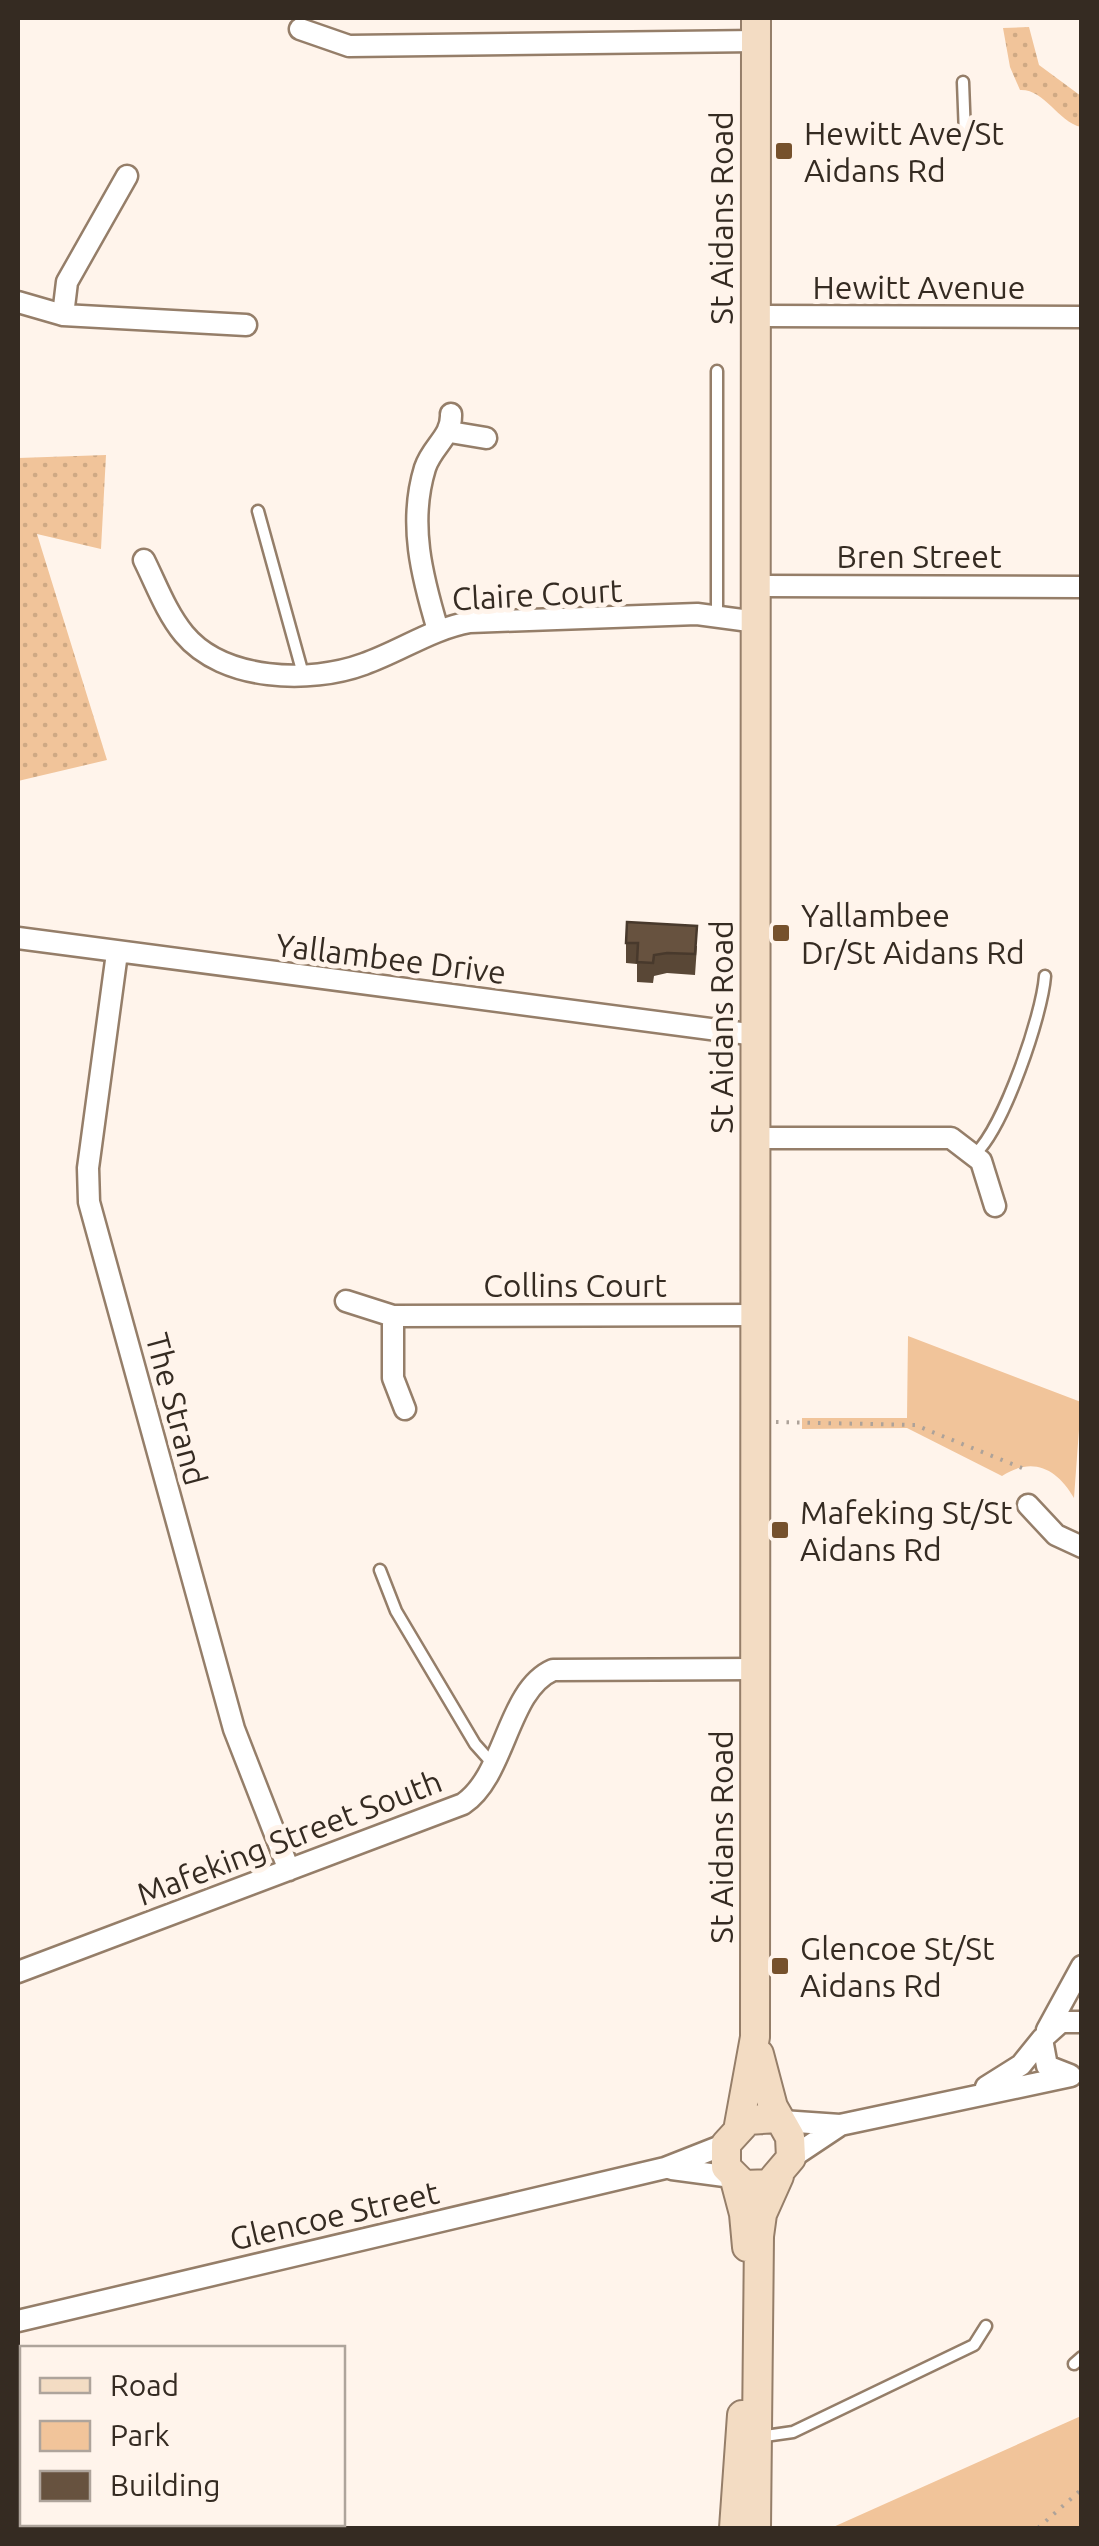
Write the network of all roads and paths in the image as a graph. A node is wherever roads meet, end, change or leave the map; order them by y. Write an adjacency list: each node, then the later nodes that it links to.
1 (300, 29): 2 (street)
2 (756, 29): 8 (street, St Aidans Road)
3 (963, 82): 4 (lane)
4 (965, 135)
5 (127, 176): 7 (street)
6 (18, 302): 7 (street)
7 (64, 315): 10 (street)
8 (756, 316): 9 (street, Hewitt Avenue); 15 (street, St Aidans Road)
9 (1082, 317)
10 (246, 325)
11 (717, 371): 17 (lane, St Aidans Road)
12 (486, 438): 19 (street)
13 (258, 511): 20 (lane)
14 (144, 560): 20 (street, Claire Court)
15 (757, 586): 16 (street, Bren Street); 18 (street, St Aidans Road)
16 (1082, 587)
17 (717, 616): 18 (street, Claire Court); 19 (street, Claire Court)
18 (757, 622): 24 (street, St Aidans Road)
19 (438, 630): 20 (street, Claire Court)
20 (304, 674)
21 (18, 938): 22 (street, Yallambee Drive)
22 (117, 953): 24 (street, Yallambee Drive); 39 (street, The Strand)
23 (1046, 976): 26 (lane)
24 (756, 1036): 25 (street, St Aidans Road)
25 (756, 1138): 26 (street); 29 (street, St Aidans Road)
26 (976, 1154): 27 (street)
27 (995, 1206)
28 (346, 1301): 30 (street, Collins Court)
29 (756, 1315): 30 (street, Collins Court); 37 (street, St Aidans Road)
30 (393, 1316): 31 (street)
31 (405, 1408)
32 (778, 1422): 33 (path)
33 (1022, 1468)
34 (1028, 1505): 35 (street)
35 (1082, 1548)
36 (380, 1570): 38 (lane)
37 (756, 1670): 38 (street, Mafeking Street South); 44 (street, St Aidans Road)
38 (493, 1764): 39 (street, Mafeking Street South)
39 (289, 1870): 41 (street, Mafeking Street South)
40 (1082, 1966): 43 (street)
41 (18, 1972)
42 (1082, 2022): 43 (street)
43 (1044, 2036): 45 (street); 46 (street)
44 (755, 2038): 47 (street, St Aidans Road); 49 (street, St Aidans Road)
45 (1076, 2074): 46 (street)
46 (976, 2093): 48 (street)
47 (780, 2119): 48 (street); 49 (street); 50 (street)
48 (840, 2126): 50 (street)
49 (732, 2135): 51 (street, Glencoe Street); 52 (street)
50 (785, 2167): 52 (street); 55 (street)
51 (665, 2168): 52 (street, Glencoe Street); 53 (street, Glencoe Street)
52 (734, 2178): 57 (street)
53 (18, 2320)
54 (986, 2326): 55 (lane)
55 (758, 2437): 58 (street)
56 (1082, 2489): 59 (path)
57 (734, 2528)
58 (756, 2528)
59 (1038, 2528)

